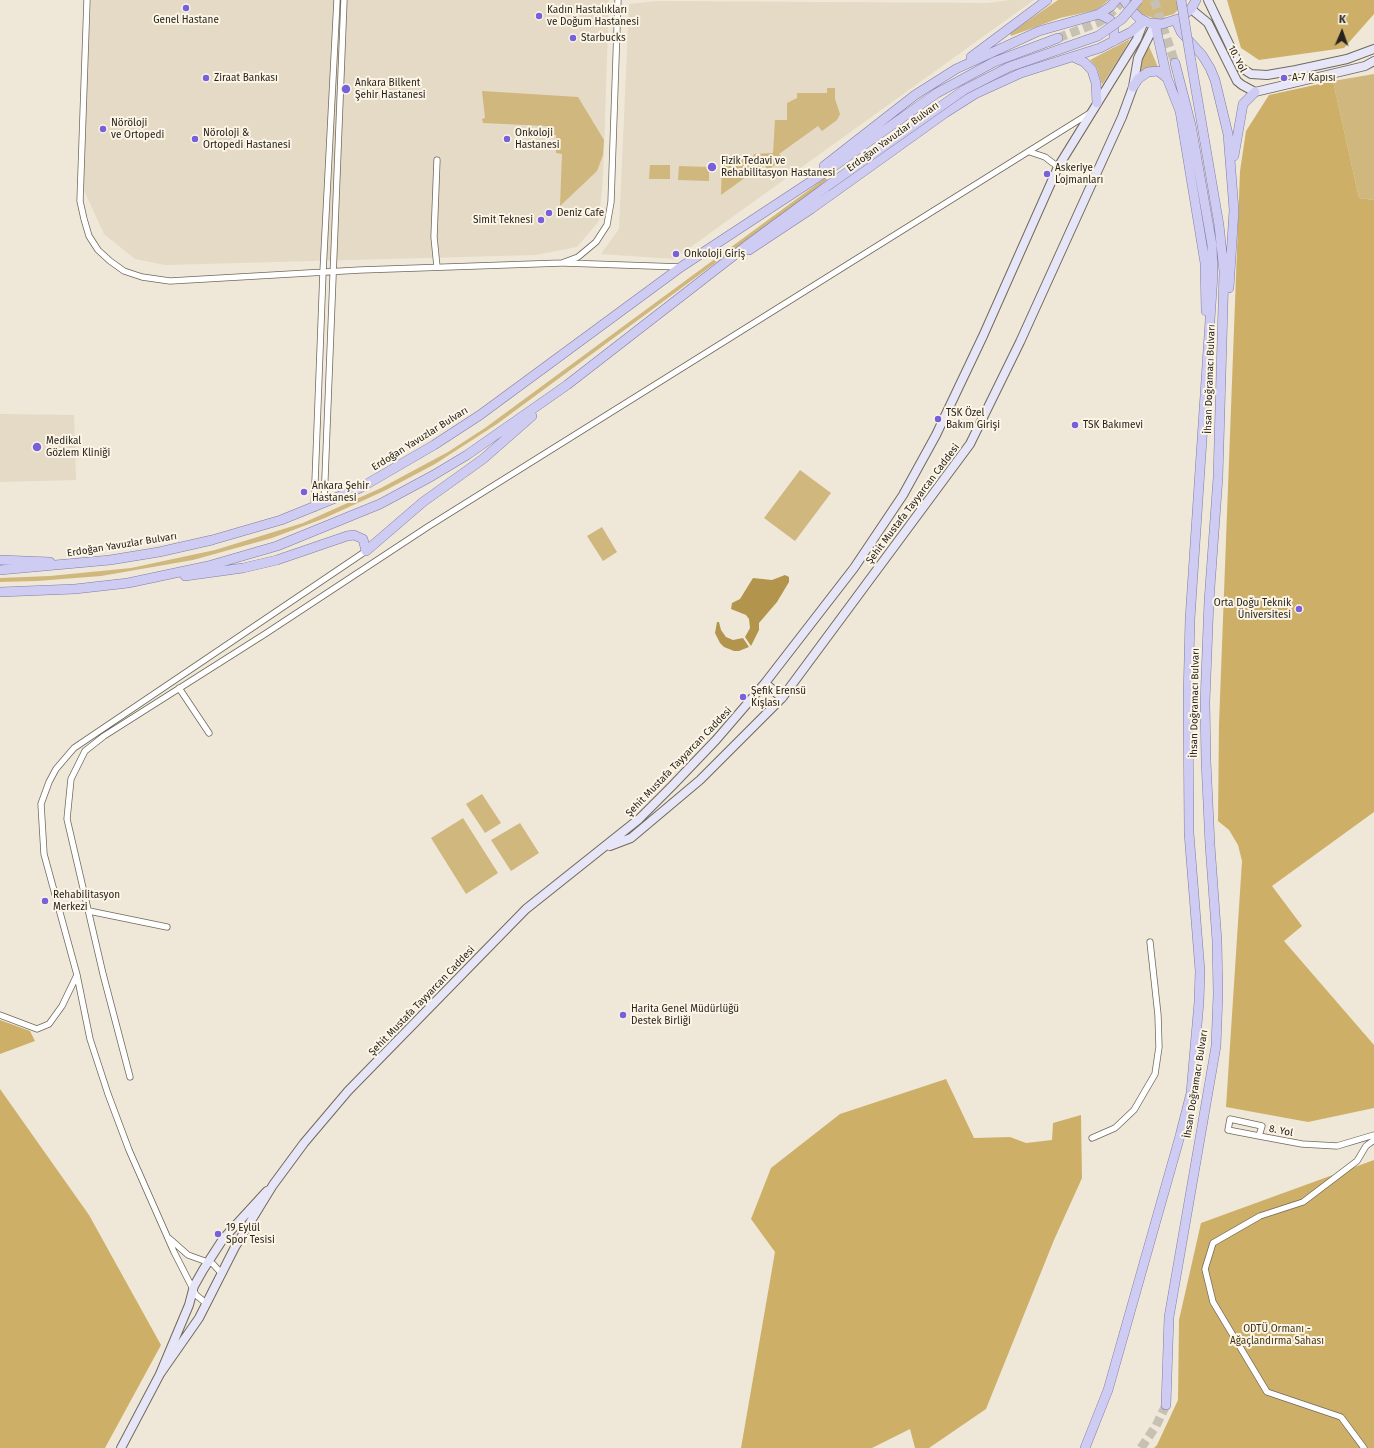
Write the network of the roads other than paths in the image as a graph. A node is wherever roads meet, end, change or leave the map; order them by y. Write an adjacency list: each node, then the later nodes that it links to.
1 (88, 0): 41 (street)
2 (337, 0): 41 (street)
3 (344, 0): 42 (street)
4 (618, 0): 38 (street)
5 (1047, 0): 23 (main road)
6 (1116, 0): 13 (main road, Erdoğan Yavuzlar Bulvarı)
7 (1124, 0): 14 (main road)
8 (1138, 0): 43 (main road, Erdoğan Yavuzlar Bulvarı, bridge)
9 (1181, 0): 46 (main road, İhsan Doğramacı Bulvarı, bridge)
10 (1196, 0): 12 (main road)
11 (1208, 0): 25 (main road, 10. Yol)
12 (1191, 9): 15 (main road); 30 (main road, 10. Yol)
13 (1099, 14): 18 (main road); 23 (main road, Erdoğan Yavuzlar Bulvarı)
14 (1144, 21): 16 (main road); 18 (main road, Erdoğan Yavuzlar Bulvarı); 31 (main road, Şehit Mustafa Tayyarcan Caddesi)
15 (1176, 21): 16 (main road); 36 (main road)
16 (1155, 24): 26 (main road); 28 (main road, Şehit Mustafa Tayyarcan Caddesi)
17 (1058, 38): 37 (main road, Erdoğan Yavuzlar Bulvarı)
18 (1114, 42): 20 (main road, Erdoğan Yavuzlar Bulvarı)
19 (1374, 49): 24 (main road, 10. Yol)
20 (1073, 57): 31 (main road); 43 (main road, Erdoğan Yavuzlar Bulvarı)
21 (1374, 61): 27 (main road)
22 (1175, 63): 44 (main road, İhsan Doğramacı Bulvarı)
23 (956, 69): 37 (main road, Erdoğan Yavuzlar Bulvarı)
24 (1296, 70): 25 (main road, 10. Yol); 27 (main road)
25 (1267, 75): 29 (main road)
26 (1167, 78): 28 (main road); 44 (main road)
27 (1300, 81): 29 (main road)
28 (1132, 87): 57 (main road, Şehit Mustafa Tayyarcan Caddesi)
29 (1271, 88): 30 (main road)
30 (1256, 92): 36 (main road)
31 (1097, 103): 32 (main road, Şehit Mustafa Tayyarcan Caddesi)
32 (1090, 112): 33 (street); 35 (main road, Şehit Mustafa Tayyarcan Caddesi)
33 (1030, 152): 35 (street); 56 (street)
34 (437, 160): 39 (street)
35 (1058, 167): 55 (main road, Şehit Mustafa Tayyarcan Caddesi)
36 (1232, 169): 46 (main road)
37 (774, 206): 40 (main road, Erdoğan Yavuzlar Bulvarı)
38 (562, 263): 39 (street); 40 (street)
39 (437, 267): 42 (street)
40 (681, 267): 47 (main road, Erdoğan Yavuzlar Bulvarı)
41 (323, 272): 42 (street); 48 (street)
42 (333, 272): 47 (street)
43 (700, 281): 45 (main road, Erdoğan Yavuzlar Bulvarı)
44 (1207, 380): 79 (main road, İhsan Doğramacı Bulvarı)
45 (567, 385): 49 (main road); 53 (main road, Erdoğan Yavuzlar Bulvarı)
46 (1222, 393): 77 (main road, İhsan Doğramacı Bulvarı)
47 (324, 503): 48 (main road, Erdoğan Yavuzlar Bulvarı)
48 (314, 508): 51 (main road, Erdoğan Yavuzlar Bulvarı)
49 (366, 551): 53 (main road); 63 (street)
50 (0, 560): 51 (main road)
51 (65, 565): 52 (main road, Erdoğan Yavuzlar Bulvarı)
52 (0, 570)
53 (128, 583): 54 (main road, Erdoğan Yavuzlar Bulvarı)
54 (0, 592)
55 (765, 683): 57 (main road); 59 (main road, Şehit Mustafa Tayyarcan Caddesi)
56 (179, 688): 58 (street); 60 (street)
57 (782, 698): 59 (main road, Şehit Mustafa Tayyarcan Caddesi)
58 (210, 733)
59 (603, 849): 70 (main road, Şehit Mustafa Tayyarcan Caddesi)
60 (89, 911): 61 (street); 65 (street)
61 (167, 927)
62 (1150, 942): 68 (street)
63 (77, 975): 64 (street); 71 (street)
64 (0, 1015)
65 (130, 1077)
66 (1374, 1135): 67 (street, 8. Yol)
67 (1260, 1136): 67 (street, 8. Yol)
68 (1092, 1138)
69 (1374, 1140): 80 (street)
70 (273, 1185): 72 (main road, Şehit Mustafa Tayyarcan Caddesi); 73 (main road, Şehit Mustafa Tayyarcan Caddesi)
71 (167, 1236): 72 (street); 74 (street)
72 (208, 1262): 73 (street); 74 (main road, Şehit Mustafa Tayyarcan Caddesi)
73 (222, 1274): 75 (main road, Şehit Mustafa Tayyarcan Caddesi)
74 (193, 1290): 75 (street); 76 (main road, Şehit Mustafa Tayyarcan Caddesi)
75 (207, 1304): 76 (main road, Şehit Mustafa Tayyarcan Caddesi)
76 (160, 1374): 78 (main road, Şehit Mustafa Tayyarcan Caddesi)
77 (1166, 1405)
78 (121, 1448)
79 (1086, 1448)
80 (1364, 1448)

